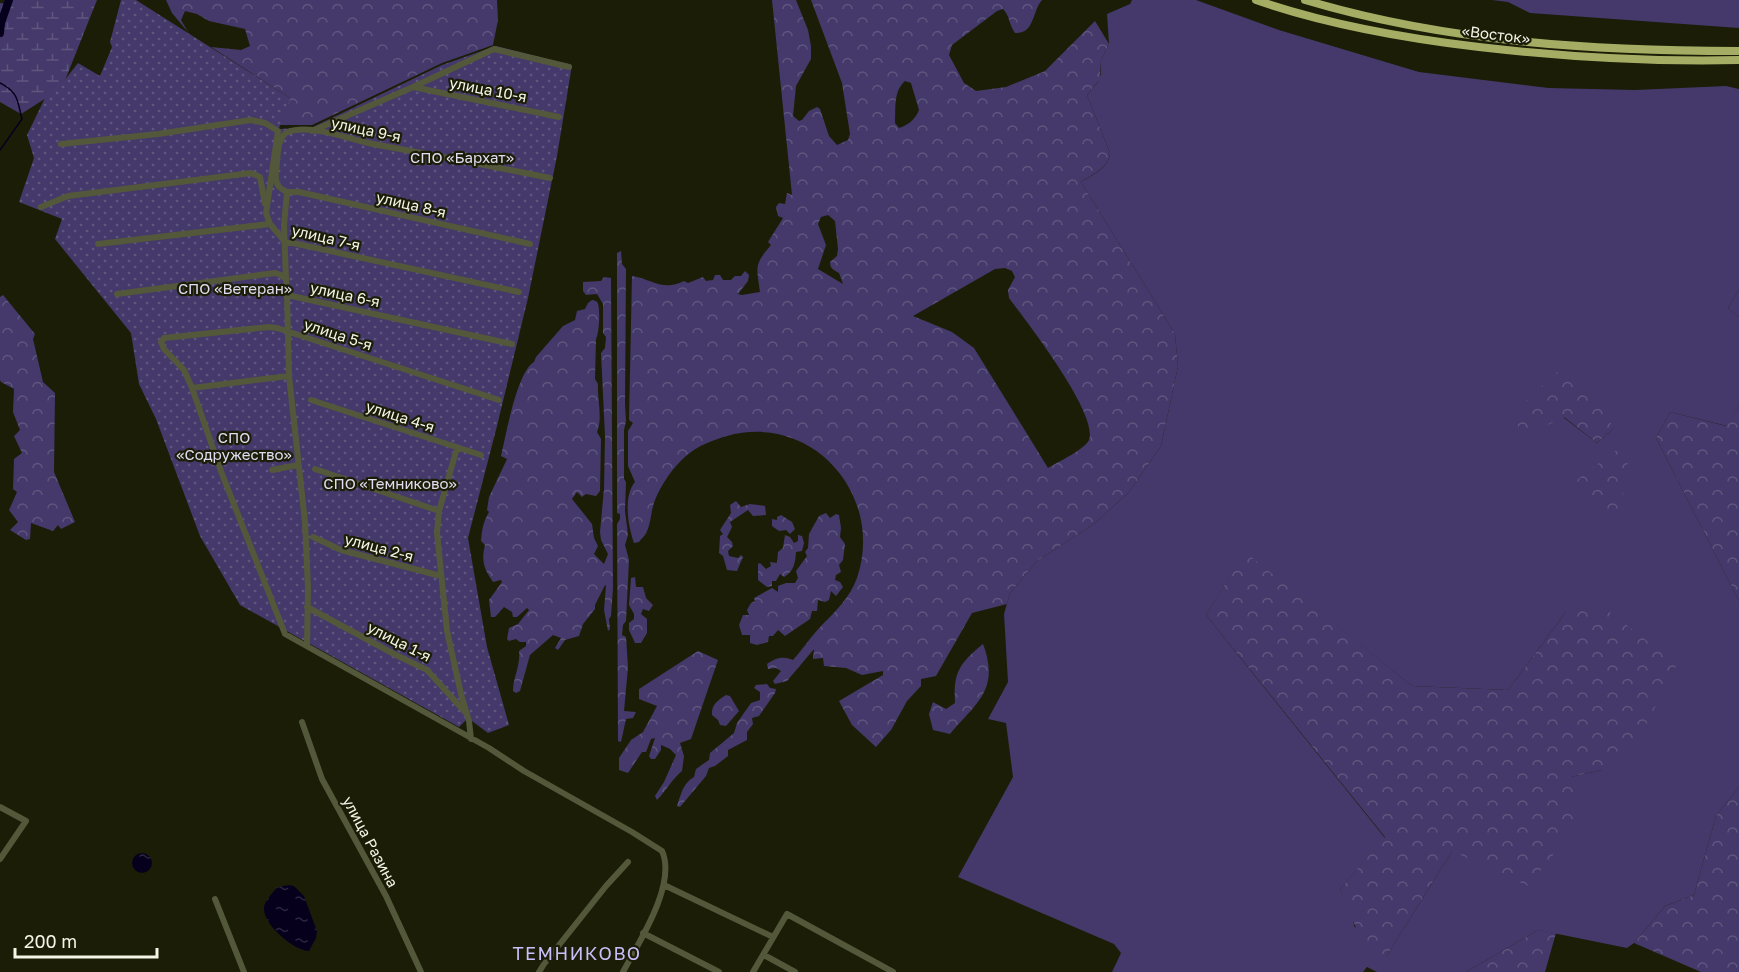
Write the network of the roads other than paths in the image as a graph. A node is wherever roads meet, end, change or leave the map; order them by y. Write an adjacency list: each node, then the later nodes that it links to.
1 (1256, 0): 4 (highway, «Восток»)
2 (1305, 0): 3 (highway, «Восток»)
3 (1739, 51)
4 (1739, 60)
5 (569, 67): 6 (street)
6 (413, 87): 7 (street, улица 10-я); 8 (street)
7 (559, 117)
8 (312, 131): 9 (street, улица 9-я); 11 (street, улица 9-я)
9 (281, 133): 10 (street, улица 9-я); 12 (street); 14 (street)
10 (61, 144)
11 (550, 178)
12 (287, 192): 16 (street, улица 6-я); 18 (street, улица 8-я)
13 (41, 207): 14 (street)
14 (266, 213): 15 (street)
15 (270, 224): 16 (street, улица 7-я); 17 (street)
16 (286, 243): 19 (street, улица 6-я); 20 (street, улица 7-я)
17 (98, 244)
18 (530, 244)
19 (286, 279): 21 (street); 22 (street, улица 6-я)
20 (519, 292)
21 (117, 294)
22 (287, 295): 23 (street); 24 (street, улица 6-я)
23 (288, 331): 25 (street); 26 (street, улица 5-я); 28 (street, улица 5-я)
24 (512, 344)
25 (289, 376): 26 (street); 31 (street)
26 (192, 388): 38 (street)
27 (311, 400): 29 (street, улица 4-я)
28 (499, 400)
29 (457, 448): 30 (street, улица 4-я); 34 (street)
30 (481, 455)
31 (298, 465): 33 (street); 37 (street)
32 (315, 469): 34 (street)
33 (272, 470)
34 (439, 511): 36 (street)
35 (313, 537): 36 (street, улица 2-я)
36 (441, 576): 39 (street)
37 (307, 607): 38 (street); 39 (street, улица 1-я)
38 (306, 646): 41 (street)
39 (467, 715): 41 (street)
40 (302, 722): 51 (street, улица Разина)
41 (471, 738): 45 (street)
42 (0, 807): 43 (street)
43 (0, 859)
44 (628, 862): 52 (street)
45 (664, 885): 47 (street); 48 (street)
46 (215, 898): 50 (street)
47 (643, 933): 53 (street); 54 (street)
48 (773, 937): 49 (street); 57 (street)
49 (764, 955): 55 (street); 56 (street)
50 (244, 972)
51 (421, 972)
52 (539, 972)
53 (623, 972)
54 (719, 972)
55 (753, 972)
56 (795, 972)
57 (893, 972)

